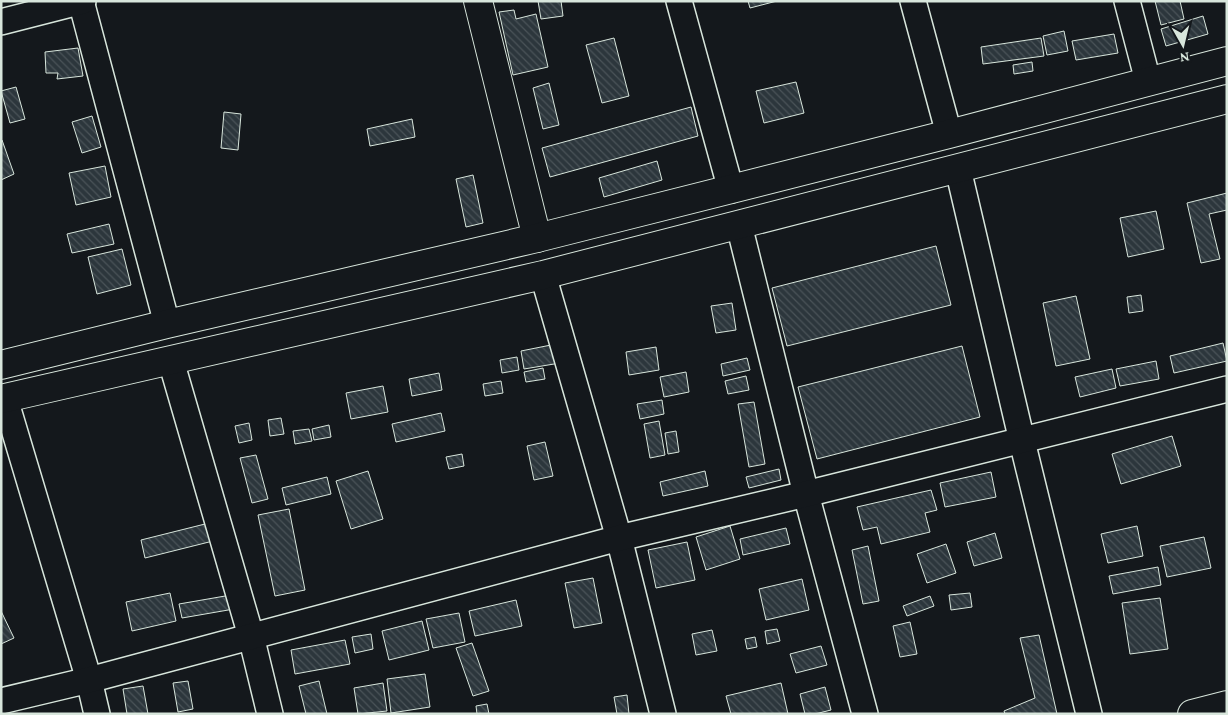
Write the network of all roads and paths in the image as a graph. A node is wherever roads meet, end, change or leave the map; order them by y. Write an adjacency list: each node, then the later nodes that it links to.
1 (82, 1): 6 (street); 16 (street)
2 (478, 1): 14 (main road)
3 (679, 1): 12 (street)
4 (913, 1): 10 (street)
5 (1127, 1): 8 (street)
6 (1, 22)
7 (1227, 61): 8 (main road)
8 (1148, 81): 10 (main road)
9 (1227, 100): 11 (main road)
10 (949, 134): 12 (main road)
11 (958, 169): 13 (main road); 21 (street)
12 (731, 190): 14 (main road)
13 (739, 225): 15 (main road); 22 (street)
14 (537, 238): 16 (main road)
15 (543, 275): 17 (main road); 23 (street)
16 (167, 324): 18 (main road)
17 (171, 361): 20 (main road); 24 (street)
18 (1, 365)
19 (1227, 389): 21 (street)
20 (2, 400): 25 (street)
21 (1022, 441): 22 (street); 32 (street)
22 (806, 494): 23 (street); 31 (street)
23 (619, 538): 24 (street); 30 (street)
24 (251, 636): 25 (street); 29 (street)
25 (89, 680): 26 (street); 28 (street)
26 (1, 701)
27 (1227, 705): 33 (main road)
28 (97, 714)
29 (270, 714)
30 (663, 714)
31 (865, 714)
32 (1089, 714)
33 (1192, 714)

